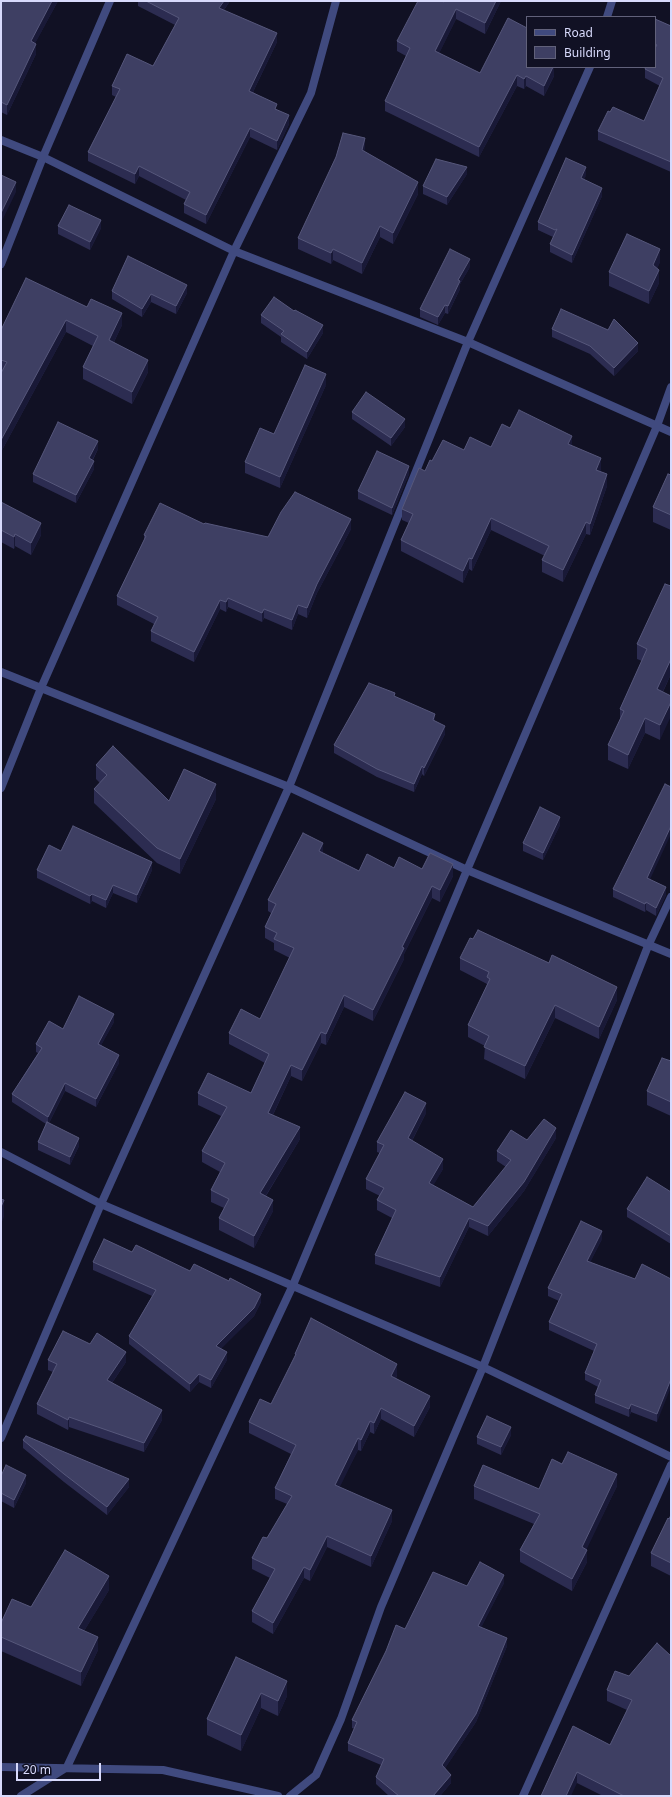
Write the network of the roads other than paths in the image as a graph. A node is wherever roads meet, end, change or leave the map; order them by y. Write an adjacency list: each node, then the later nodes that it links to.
1 (110, 1): 7 (street)
2 (336, 1): 8 (street)
3 (612, 1): 4 (street)
4 (607, 16)
5 (590, 68): 10 (street)
6 (1, 140): 7 (street)
7 (43, 157): 8 (street); 9 (street)
8 (234, 251): 10 (street); 15 (street)
9 (1, 264)
10 (468, 342): 12 (street); 17 (street)
11 (671, 387): 12 (street)
12 (657, 426): 13 (street); 18 (street)
13 (671, 432)
14 (1, 672): 15 (street)
15 (41, 688): 16 (street); 17 (street)
16 (1, 788)
17 (289, 788): 18 (street); 23 (street)
18 (467, 870): 20 (street); 24 (street)
19 (671, 897): 20 (street)
20 (648, 946): 21 (street); 25 (street)
21 (671, 954)
22 (1, 1152): 23 (street)
23 (101, 1204): 24 (street); 26 (street)
24 (293, 1285): 25 (street); 30 (street)
25 (483, 1367): 27 (street); 33 (street)
26 (1, 1438)
27 (671, 1456)
28 (671, 1465): 34 (street)
29 (1, 1767): 30 (street)
30 (67, 1767): 31 (street); 32 (street)
31 (21, 1796)
32 (278, 1796)
33 (290, 1796)
34 (523, 1796)

